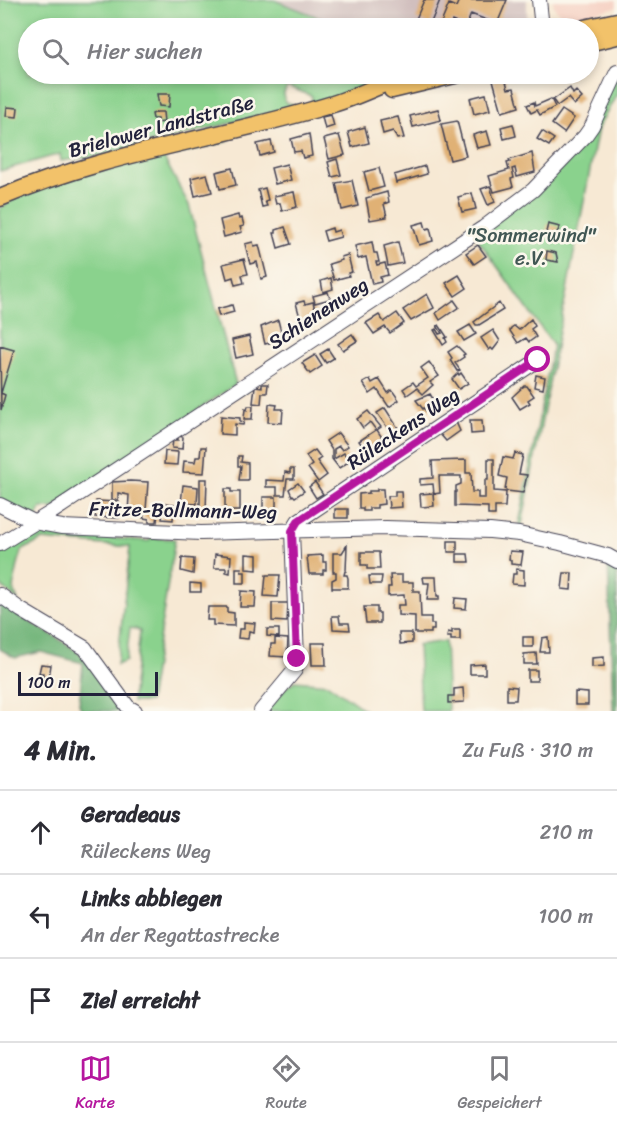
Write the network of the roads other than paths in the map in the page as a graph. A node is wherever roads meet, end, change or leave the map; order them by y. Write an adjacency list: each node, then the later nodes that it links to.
1 (539, 0): 2 (street)
2 (541, 18)
3 (617, 21): 4 (main road)
4 (599, 25)
5 (617, 36): 6 (main road)
6 (599, 40)
7 (617, 72): 14 (street, Schienenweg)
8 (383, 84): 10 (main road, Brielower Landstraße)
9 (419, 84): 10 (main road, Brielower Landstraße)
10 (335, 103): 11 (main road, Brielower Landstraße)
11 (0, 198)
12 (538, 360): 15 (street, Rüleckens Weg)
13 (0, 505): 14 (street, Fritze-Bollmann-Weg)
14 (34, 522): 15 (street, Fritze-Bollmann-Weg); 16 (street, Schienenweg)
15 (292, 531): 17 (street, Fritze-Bollmann-Weg); 20 (street)
16 (0, 544)
17 (617, 561)
18 (0, 595): 19 (street)
19 (135, 711)
20 (261, 711)

